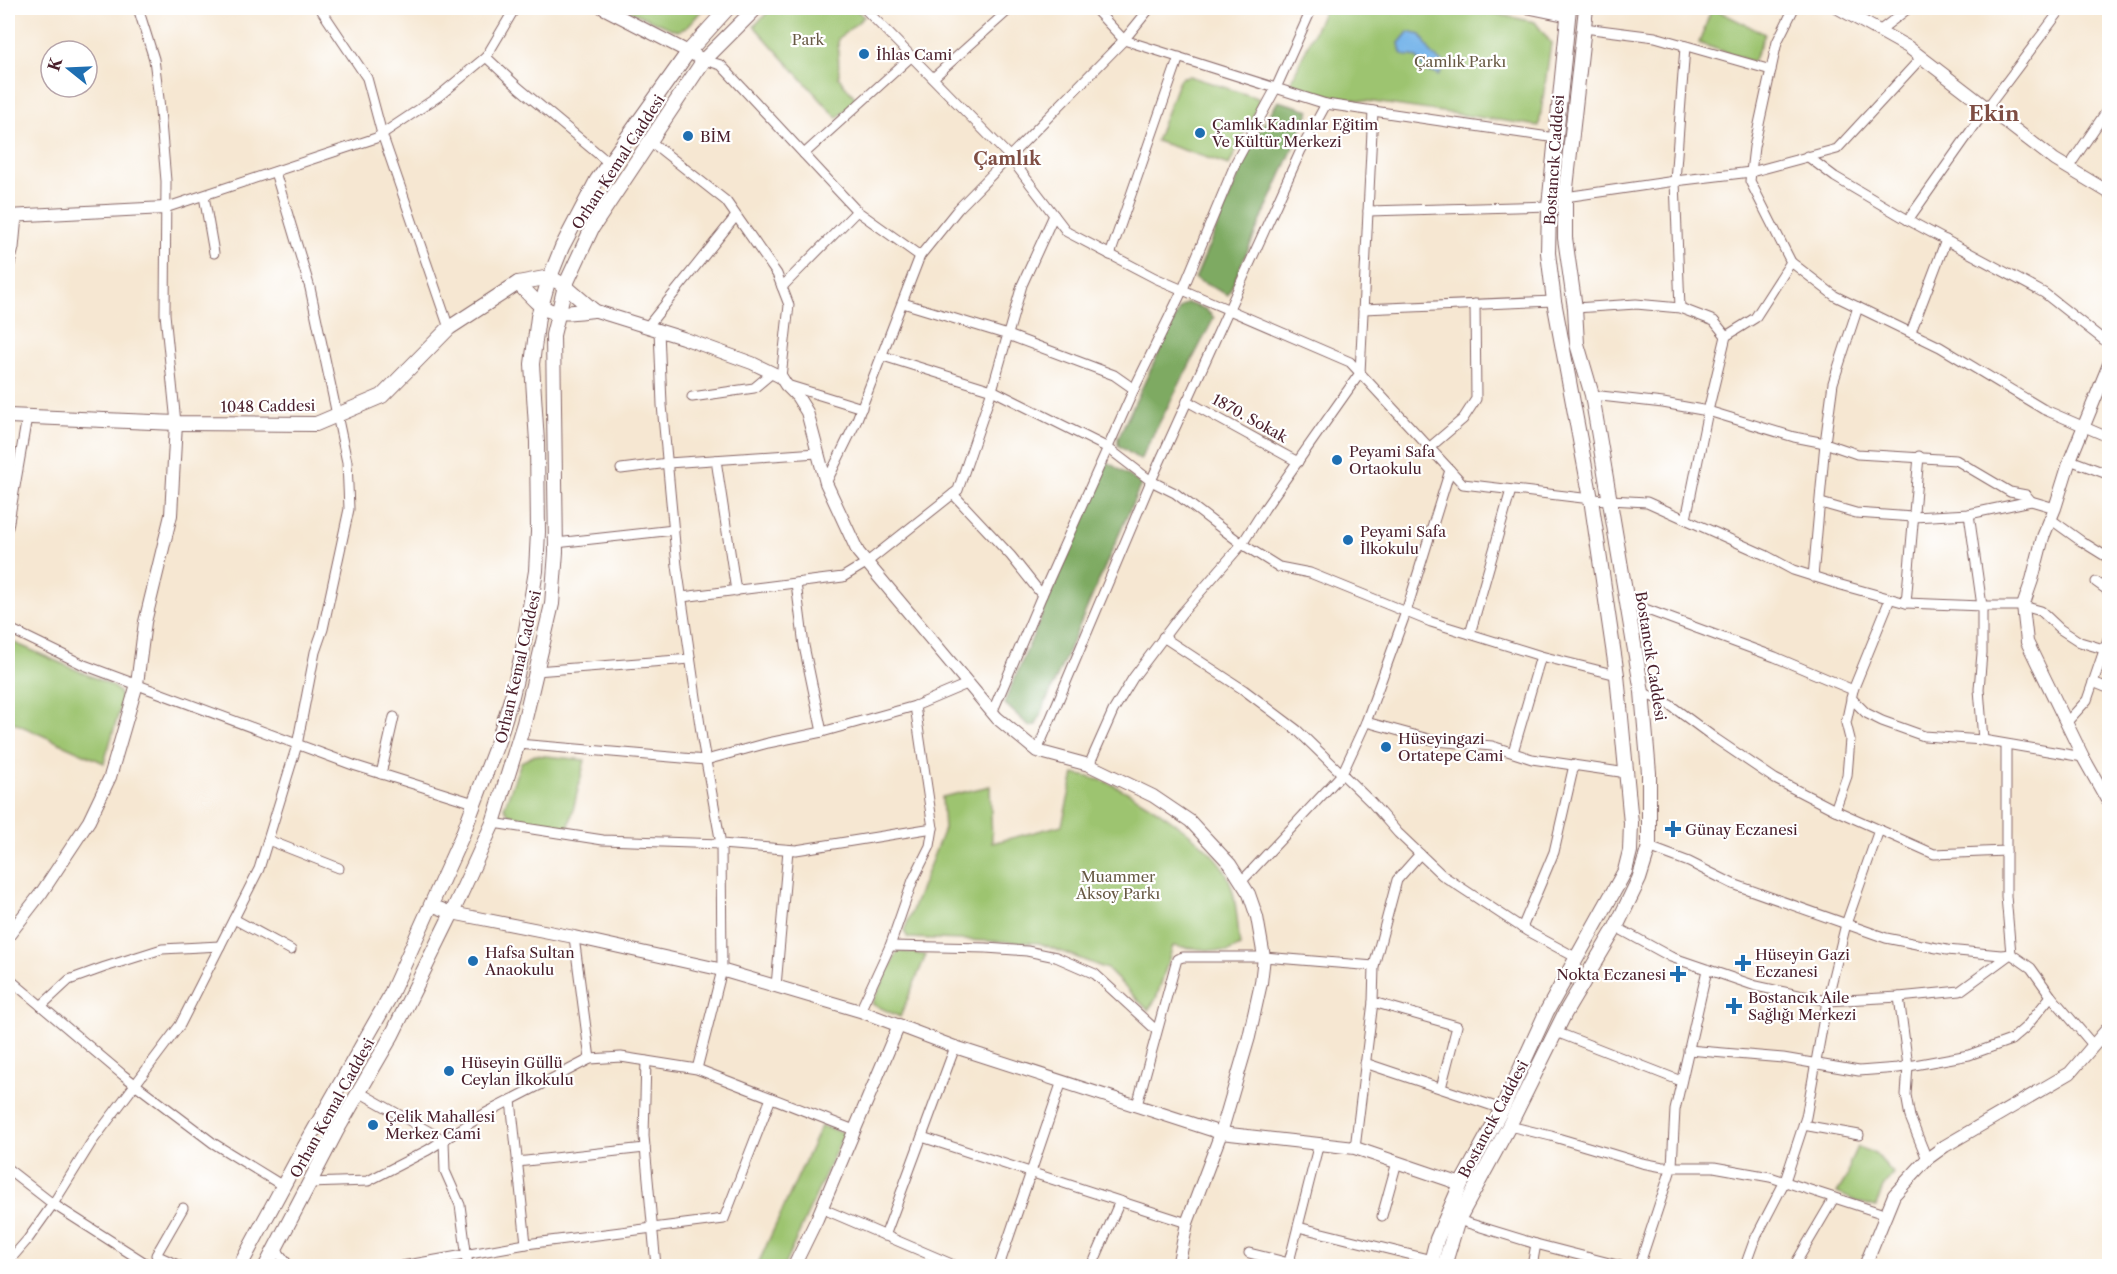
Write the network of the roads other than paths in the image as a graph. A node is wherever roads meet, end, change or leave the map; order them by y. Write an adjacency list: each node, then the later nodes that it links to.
1 (138, 8): 51 (street)
2 (320, 8): 36 (street)
3 (515, 8): 25 (street)
4 (603, 8): 23 (street)
5 (728, 8): 23 (main road, Orhan Kemal Caddesi)
6 (756, 8): 28 (main road, Orhan Kemal Caddesi)
7 (864, 8): 24 (street)
8 (1011, 8): 30 (street)
9 (1094, 8): 21 (street)
10 (1150, 8): 21 (street)
11 (1312, 8): 31 (street)
12 (1525, 8): 18 (street)
13 (1586, 8): 19 (main road, Bostancık Caddesi)
14 (1794, 8): 29 (street)
15 (1838, 8): 20 (street)
16 (1909, 8): 20 (street)
17 (2062, 8): 34 (street)
18 (1568, 12): 37 (main road, Bostancık Caddesi)
19 (1584, 28): 22 (street); 49 (main road, Bostancık Caddesi)
20 (1879, 31): 27 (street)
21 (1124, 40): 26 (street); 40 (street)
22 (1685, 47): 29 (street); 46 (street)
23 (689, 51): 28 (street); 42 (main road, Orhan Kemal Caddesi)
24 (912, 56): 30 (street); 39 (street)
25 (486, 57): 36 (street); 42 (street)
26 (1179, 57): 31 (street); 60 (street)
27 (1922, 57): 34 (street); 41 (street)
28 (704, 60): 38 (main road, Orhan Kemal Caddesi); 39 (street)
29 (1771, 70): 45 (street)
30 (933, 78): 40 (street)
31 (1276, 88): 32 (street); 67 (street)
32 (1326, 104): 35 (street); 74 (street)
33 (2109, 106): 43 (street)
34 (1987, 108): 43 (street); 57 (street)
35 (1373, 111): 37 (street); 53 (street)
36 (382, 134): 44 (street); 78 (street)
37 (1556, 138): 50 (main road, Bostancık Caddesi)
38 (650, 141): 56 (street); 64 (main road, Orhan Kemal Caddesi)
39 (804, 154): 52 (street)
40 (1009, 156): 54 (street); 61 (street)
41 (1807, 156): 45 (street); 57 (street)
42 (609, 163): 64 (main road, Orhan Kemal Caddesi)
43 (2068, 168): 47 (street)
44 (275, 172): 48 (street); 97 (street)
45 (1751, 172): 46 (street); 62 (street)
46 (1675, 181): 49 (street); 73 (street)
47 (2109, 193)
48 (204, 196): 51 (street); 59 (street)
49 (1565, 197): 72 (main road, Bostancık Caddesi)
50 (1549, 206): 53 (street); 68 (main road, Bostancık Caddesi)
51 (165, 208): 55 (street); 98 (street)
52 (857, 211): 61 (street); 66 (street)
53 (1368, 211): 75 (street)
54 (1054, 215): 60 (street); 81 (street)
55 (12, 216): 63 (street)
56 (736, 216): 66 (street); 79 (street)
57 (1908, 220): 58 (street)
58 (1946, 240): 80 (street); 83 (street)
59 (214, 253)
60 (1110, 255): 67 (street)
61 (920, 256): 69 (street)
62 (1791, 262): 71 (street); 82 (street)
63 (8, 272)
64 (557, 282): 65 (main road, 1048 Caddesi); 76 (main road, Orhan Kemal Caddesi); 77 (main road)
65 (518, 283): 76 (main road); 78 (main road, 1048 Caddesi)
66 (782, 287): 87 (street)
67 (1183, 289): 74 (street); 88 (street)
68 (1554, 301): 70 (street); 117 (main road, Bostancık Caddesi)
69 (903, 303): 81 (street); 84 (street)
70 (1476, 304): 75 (street); 103 (street)
71 (1858, 307): 80 (street); 101 (street)
72 (1575, 308): 73 (street); 90 (main road, Bostancık Caddesi)
73 (1680, 308): 82 (street)
74 (1228, 309): 86 (street); 92 (street)
75 (1363, 309): 86 (street)
76 (549, 310): 77 (main road); 127 (main road, Orhan Kemal Caddesi); 178 (main road, Orhan Kemal Caddesi)
77 (593, 310): 79 (street)
78 (449, 328): 97 (main road, 1048 Caddesi)
79 (653, 328): 87 (street); 109 (street)
80 (1911, 332): 99 (street)
81 (1008, 335): 88 (street); 89 (street)
82 (1726, 336): 94 (street)
83 (2109, 345)
84 (883, 356): 89 (street); 93 (street)
85 (2109, 362): 99 (street)
86 (1360, 373): 103 (street); 108 (street)
87 (779, 378): 91 (street); 93 (street); 104 (street)
88 (1134, 389): 102 (street)
89 (992, 390): 102 (street); 116 (street)
90 (1592, 395): 94 (street); 118 (main road, Bostancık Caddesi)
91 (692, 397)
92 (1187, 401): 108 (street, 1870. Sokak); 113 (street)
93 (862, 408): 114 (street)
94 (1708, 411): 101 (street); 124 (street)
95 (8, 416): 96 (main road, 1048 Caddesi)
96 (27, 417): 98 (main road, 1048 Caddesi); 125 (street)
97 (338, 417): 98 (main road, 1048 Caddesi); 167 (street)
98 (176, 423): 154 (street)
99 (2083, 427): 100 (street); 107 (street)
100 (2109, 438)
101 (1825, 443): 105 (street); 120 (street)
102 (1108, 448): 113 (street); 136 (street)
103 (1429, 448): 111 (street)
104 (817, 453): 106 (street); 114 (street)
105 (1919, 456): 119 (street); 123 (street)
106 (716, 460): 109 (street); 134 (street)
107 (2070, 460): 112 (street); 121 (street)
108 (1298, 462): 128 (street)
109 (668, 463): 110 (street); 126 (street)
110 (621, 470)
111 (1450, 470): 115 (street); 143 (street)
112 (2109, 475)
113 (1151, 481): 128 (street); 169 (street)
114 (826, 483): 130 (street)
115 (1510, 490): 117 (street); 146 (street)
116 (953, 494): 130 (street); 136 (street)
117 (1591, 499): 118 (street); 152 (main road, Bostancık Caddesi)
118 (1611, 500): 124 (street); 139 (main road, Bostancık Caddesi)
119 (2031, 501): 121 (street); 122 (street)
120 (1821, 503): 123 (street); 131 (street)
121 (2052, 513): 129 (street); 142 (street)
122 (1969, 514): 123 (street); 141 (street)
123 (1913, 518): 140 (street)
124 (1686, 519): 131 (street)
125 (8, 527)
126 (674, 530): 127 (street); 137 (street)
127 (556, 543): 151 (main road, Orhan Kemal Caddesi)
128 (1242, 544): 143 (street); 147 (street)
129 (2109, 559)
130 (866, 563): 133 (street); 155 (street)
131 (1813, 577): 138 (street)
132 (2096, 582): 135 (street)
133 (796, 583): 134 (street); 164 (street)
134 (736, 591): 137 (street)
135 (2109, 592)
136 (1042, 595): 160 (street)
137 (682, 597): 150 (street)
138 (1890, 599): 140 (street); 158 (street)
139 (1626, 602): 157 (main road, Bostancık Caddesi); 158 (street)
140 (1906, 603): 141 (street)
141 (1982, 606): 142 (street); 165 (street)
142 (2023, 606): 148 (street); 163 (street)
143 (1406, 612): 146 (street); 162 (street)
144 (8, 628): 154 (street)
145 (2109, 633): 148 (street)
146 (1470, 634): 149 (street)
147 (1163, 637): 173 (street); 177 (street)
148 (2107, 649): 153 (street)
149 (1541, 656): 152 (street); 170 (street)
150 (690, 659): 151 (street); 172 (street)
151 (536, 671): 166 (main road, Orhan Kemal Caddesi)
152 (1617, 675): 175 (main road, Bostancık Caddesi)
153 (2093, 682): 156 (street); 163 (street)
154 (137, 684): 167 (street); 198 (street)
155 (968, 684): 159 (street); 160 (street)
156 (2109, 689)
157 (1642, 692): 180 (street); 186 (main road, Bostancık Caddesi)
158 (1852, 694): 165 (street); 180 (street)
159 (915, 706): 164 (street); 182 (street)
160 (992, 712): 169 (street)
161 (394, 717): 176 (street)
162 (1366, 722): 170 (street); 177 (street)
163 (2066, 723): 171 (street)
164 (822, 732): 172 (street)
165 (1983, 740): 168 (street)
166 (518, 744): 172 (street); 181 (main road, Orhan Kemal Caddesi)
167 (297, 745): 176 (street); 184 (street)
168 (2006, 745): 171 (street); 188 (street)
169 (1037, 751): 173 (street)
170 (1513, 752): 174 (street)
171 (2083, 757): 179 (street)
172 (706, 760): 185 (street)
173 (1089, 765): 191 (street)
174 (1574, 765): 175 (street); 197 (street)
175 (1627, 773): 205 (main road, Bostancık Caddesi)
176 (381, 774): 178 (street)
177 (1342, 774): 189 (street); 191 (street)
178 (474, 803): 192 (main road, Orhan Kemal Caddesi)
179 (2109, 805)
180 (1835, 810): 183 (street)
181 (493, 823): 185 (street); 193 (main road, Orhan Kemal Caddesi)
182 (933, 828): 187 (street); 201 (street)
183 (1880, 830): 188 (street); 195 (street)
184 (268, 840): 190 (street); 194 (street)
185 (721, 844): 187 (street); 208 (street)
186 (1649, 847): 195 (street); 196 (main road, Bostancık Caddesi)
187 (788, 849): 210 (street)
188 (2006, 851): 203 (street)
189 (1420, 855): 197 (street); 206 (street)
190 (339, 868)
191 (1241, 882): 204 (street)
192 (431, 905): 193 (street); 258 (main road, Orhan Kemal Caddesi)
193 (452, 913): 199 (street); 234 (main road, Orhan Kemal Caddesi)
194 (234, 919): 200 (street); 202 (street)
195 (1846, 924): 203 (street); 213 (street)
196 (1616, 927): 207 (street); 220 (main road, Bostancık Caddesi)
197 (1522, 928): 205 (street)
198 (8, 936)
199 (574, 937): 208 (street); 224 (street)
200 (220, 946): 215 (street); 232 (street)
201 (890, 946): 216 (street); 219 (street)
202 (291, 950)
203 (2011, 954): 211 (street); 212 (street)
204 (1264, 957): 206 (street); 219 (street); 242 (street)
205 (1577, 958): 238 (main road, Bostancık Caddesi)
206 (1374, 966): 214 (street)
207 (1707, 969): 213 (street); 223 (street)
208 (722, 970): 210 (street); 229 (street)
209 (8, 978): 215 (street)
210 (776, 986): 216 (street)
211 (2051, 996): 221 (street); 228 (street)
212 (1899, 997): 213 (street); 228 (street)
213 (1827, 1001): 227 (street)
214 (1373, 1002): 226 (street); 233 (street)
215 (41, 1006): 232 (street)
216 (860, 1011): 217 (street)
217 (899, 1025): 222 (street); 241 (street)
218 (2109, 1026): 221 (street)
219 (1156, 1030): 237 (street)
220 (1557, 1032): 231 (street); 240 (main road, Bostancık Caddesi)
221 (2094, 1046): 249 (street)
222 (955, 1047): 230 (street); 244 (street)
223 (1688, 1050): 227 (street); 231 (street)
224 (590, 1059): 225 (street); 236 (street)
225 (646, 1061): 229 (street); 247 (street)
226 (1365, 1064): 233 (street); 248 (street)
227 (1816, 1064): 228 (street); 239 (street)
228 (1908, 1066): 249 (street)
229 (697, 1069): 235 (street)
230 (1062, 1081): 237 (street); 254 (street)
231 (1681, 1081): 252 (street)
232 (135, 1084): 258 (street); 261 (street)
233 (1441, 1088): 238 (street)
234 (359, 1092): 245 (street); 256 (main road, Orhan Kemal Caddesi)
235 (771, 1098): 241 (street); 268 (street)
236 (511, 1100): 245 (street); 250 (street)
237 (1137, 1105): 242 (street)
238 (1502, 1109): 257 (main road, Bostancık Caddesi)
239 (1803, 1125): 243 (street); 255 (street)
240 (1509, 1126): 252 (street); 266 (main road, Bostancık Caddesi)
241 (854, 1130): 263 (street)
242 (1221, 1133): 246 (street); 267 (street)
243 (1859, 1135)
244 (922, 1137): 254 (street); 270 (street)
245 (444, 1140): 256 (street); 275 (street)
246 (1319, 1143): 248 (street); 269 (street)
247 (645, 1148): 250 (street); 268 (street)
248 (1355, 1148): 251 (street)
249 (1927, 1159): 264 (street)
250 (517, 1162): 271 (street)
251 (1398, 1162): 257 (street); 265 (street)
252 (1672, 1166): 255 (street); 294 (street)
253 (8, 1169): 261 (street)
254 (1032, 1173): 260 (street); 289 (street)
255 (1785, 1181): 259 (street); 295 (street)
256 (309, 1183): 273 (main road, Orhan Kemal Caddesi)
257 (1461, 1184): 277 (main road, Bostancık Caddesi)
258 (283, 1186): 281 (main road, Orhan Kemal Caddesi)
259 (1834, 1198): 264 (street); 296 (street)
260 (1120, 1202): 267 (street); 290 (street)
261 (53, 1204): 276 (street); 279 (street)
262 (183, 1208): 280 (street)
263 (822, 1208): 270 (street); 287 (street)
264 (1887, 1215): 297 (street)
265 (1382, 1216)
266 (1458, 1220): 272 (street); 277 (main road, Bostancık Caddesi)
267 (1187, 1223): 291 (street)
268 (653, 1227): 271 (street); 286 (street)
269 (1298, 1227): 277 (street); 278 (street)
270 (885, 1236): 288 (street)
271 (526, 1244): 275 (street)
272 (1536, 1244): 292 (street); 293 (street)
273 (275, 1248): 282 (main road, Orhan Kemal Caddesi); 283 (street)
274 (1249, 1253): 278 (street)
275 (466, 1254): 284 (street); 285 (street)
276 (8, 1262)
277 (1435, 1264)
278 (1288, 1265)
279 (150, 1266)
280 (180, 1266)
281 (240, 1266)
282 (266, 1266)
283 (289, 1266)
284 (402, 1266)
285 (468, 1266)
286 (656, 1266)
287 (794, 1266)
288 (956, 1266)
289 (999, 1266)
290 (1092, 1266)
291 (1178, 1266)
292 (1533, 1266)
293 (1621, 1266)
294 (1639, 1266)
295 (1745, 1266)
296 (1794, 1266)
297 (1865, 1266)

